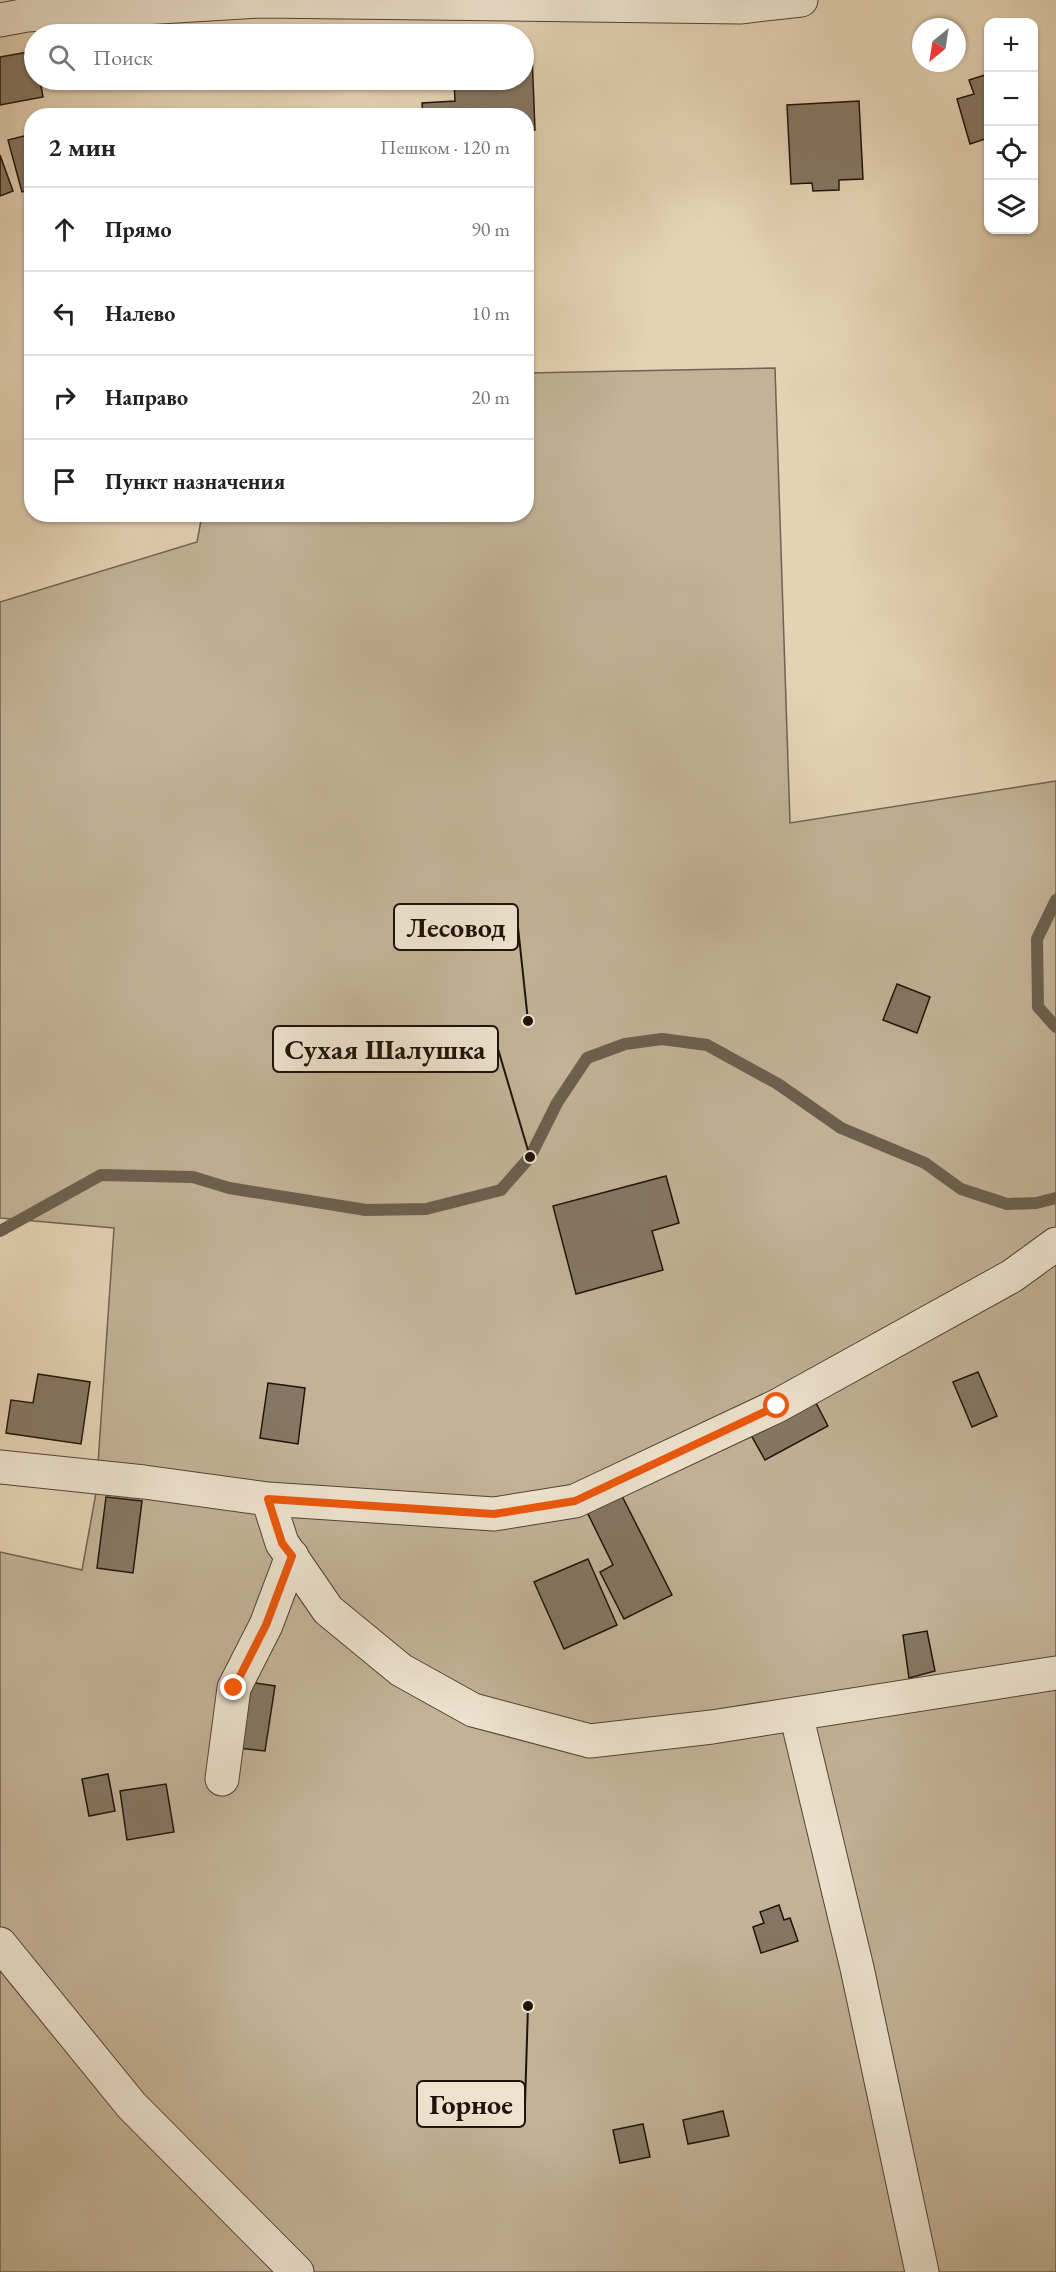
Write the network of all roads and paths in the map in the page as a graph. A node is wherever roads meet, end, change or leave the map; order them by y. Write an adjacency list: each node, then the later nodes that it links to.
1 (801, 0): 2 (street)
2 (13, 18)
3 (1056, 1244): 5 (street)
4 (0, 1467): 5 (street)
5 (268, 1499): 6 (street)
6 (292, 1556): 8 (street); 9 (street)
7 (1056, 1673): 8 (street)
8 (796, 1714): 12 (street)
9 (222, 1779)
10 (0, 1944): 11 (street)
11 (297, 2272)
12 (922, 2272)

